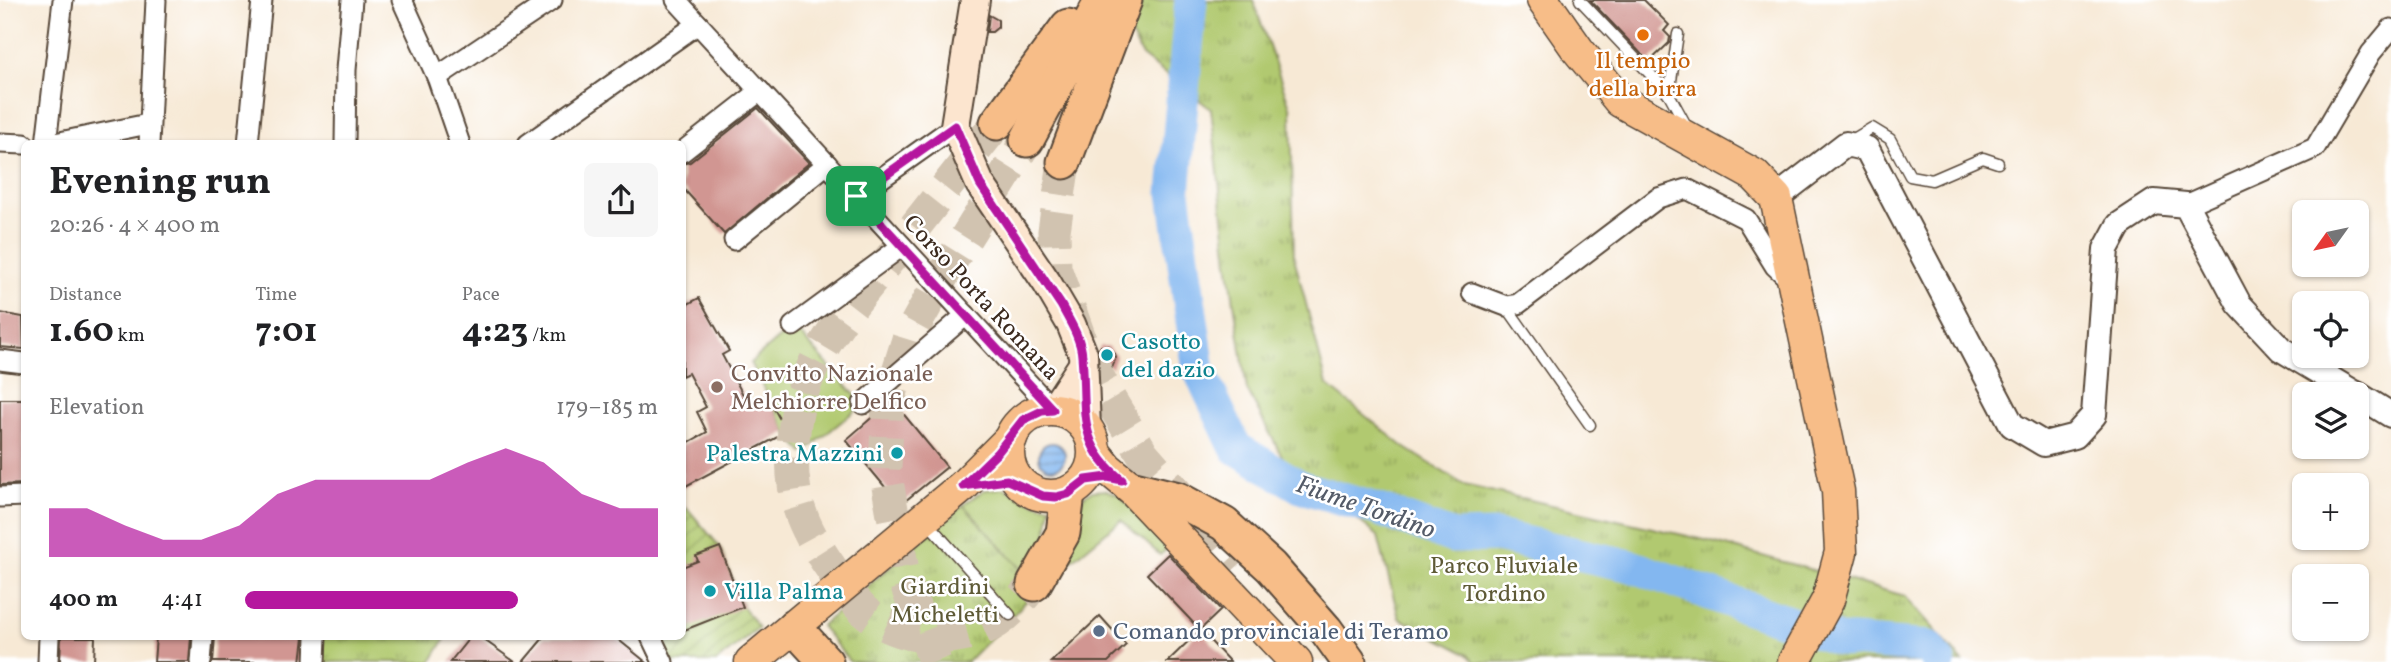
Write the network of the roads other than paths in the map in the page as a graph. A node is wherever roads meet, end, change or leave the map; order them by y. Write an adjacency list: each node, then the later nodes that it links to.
1 (63, 0): 23 (street)
2 (156, 0): 22 (street)
3 (262, 0): 25 (street)
4 (352, 0): 26 (street)
5 (402, 0): 17 (street)
6 (552, 0): 17 (street)
7 (676, 0): 14 (street, Corso Porta Romana)
8 (975, 0): 21 (main road)
9 (1085, 0): 20 (highway)
10 (1102, 0): 29 (highway)
11 (1125, 0): 35 (highway)
12 (1544, 0): 31 (main road)
13 (1580, 0): 19 (lane)
14 (698, 24): 18 (street, Corso Porta Romana); 28 (street)
15 (2391, 29): 40 (street)
16 (1678, 34): 19 (lane)
17 (437, 77): 27 (street)
18 (760, 91): 34 (street); 37 (street, Corso Porta Romana)
19 (1669, 94): 31 (lane)
20 (998, 123)
21 (955, 126): 38 (street); 50 (main road)
22 (148, 134): 24 (street)
23 (48, 140)
24 (88, 140)
25 (248, 140)
26 (345, 140)
27 (459, 140)
28 (534, 140)
29 (1027, 140)
30 (0, 143): 32 (street)
31 (1696, 143): 39 (main road)
32 (21, 144)
33 (1846, 144): 36 (lane); 39 (street); 40 (street)
34 (686, 149)
35 (1064, 162)
36 (1998, 163)
37 (827, 164): 38 (street, Corso Porta Romana); 41 (street)
38 (856, 196): 42 (street, Corso Porta Romana)
39 (1776, 198): 43 (main road)
40 (2186, 205): 51 (street)
41 (734, 240)
42 (902, 246): 46 (street, Corso Porta Romana); 47 (street)
43 (1796, 287): 45 (street); 82 (main road)
44 (1472, 293): 45 (street)
45 (1506, 306): 56 (lane)
46 (966, 315): 52 (street, Corso Porta Romana); 54 (street)
47 (793, 326)
48 (0, 360): 49 (street)
49 (21, 363)
50 (1082, 366): 52 (main road); 58 (main road)
51 (2337, 382)
52 (1044, 400): 57 (main road); 58 (main road)
53 (2369, 401): 55 (street)
54 (863, 404)
55 (2391, 415)
56 (1590, 425)
57 (1011, 438): 59 (main road); 61 (main road)
58 (1084, 464): 59 (main road); 60 (main road); 66 (highway)
59 (1020, 484): 61 (main road)
60 (1126, 484): 79 (main road); 81 (highway)
61 (963, 486): 64 (main road)
62 (21, 496): 63 (street)
63 (0, 497)
64 (924, 517): 67 (lane); 68 (main road)
65 (1239, 565): 80 (highway)
66 (1034, 584)
67 (1010, 615)
68 (794, 627): 77 (main road); 78 (highway)
69 (49, 640): 73 (street)
70 (203, 640): 74 (street)
71 (316, 640): 75 (street)
72 (652, 640): 76 (street)
73 (48, 662)
74 (201, 662)
75 (315, 662)
76 (663, 662)
77 (751, 662)
78 (826, 662)
79 (1296, 662)
80 (1327, 662)
81 (1349, 662)
82 (1794, 662)

